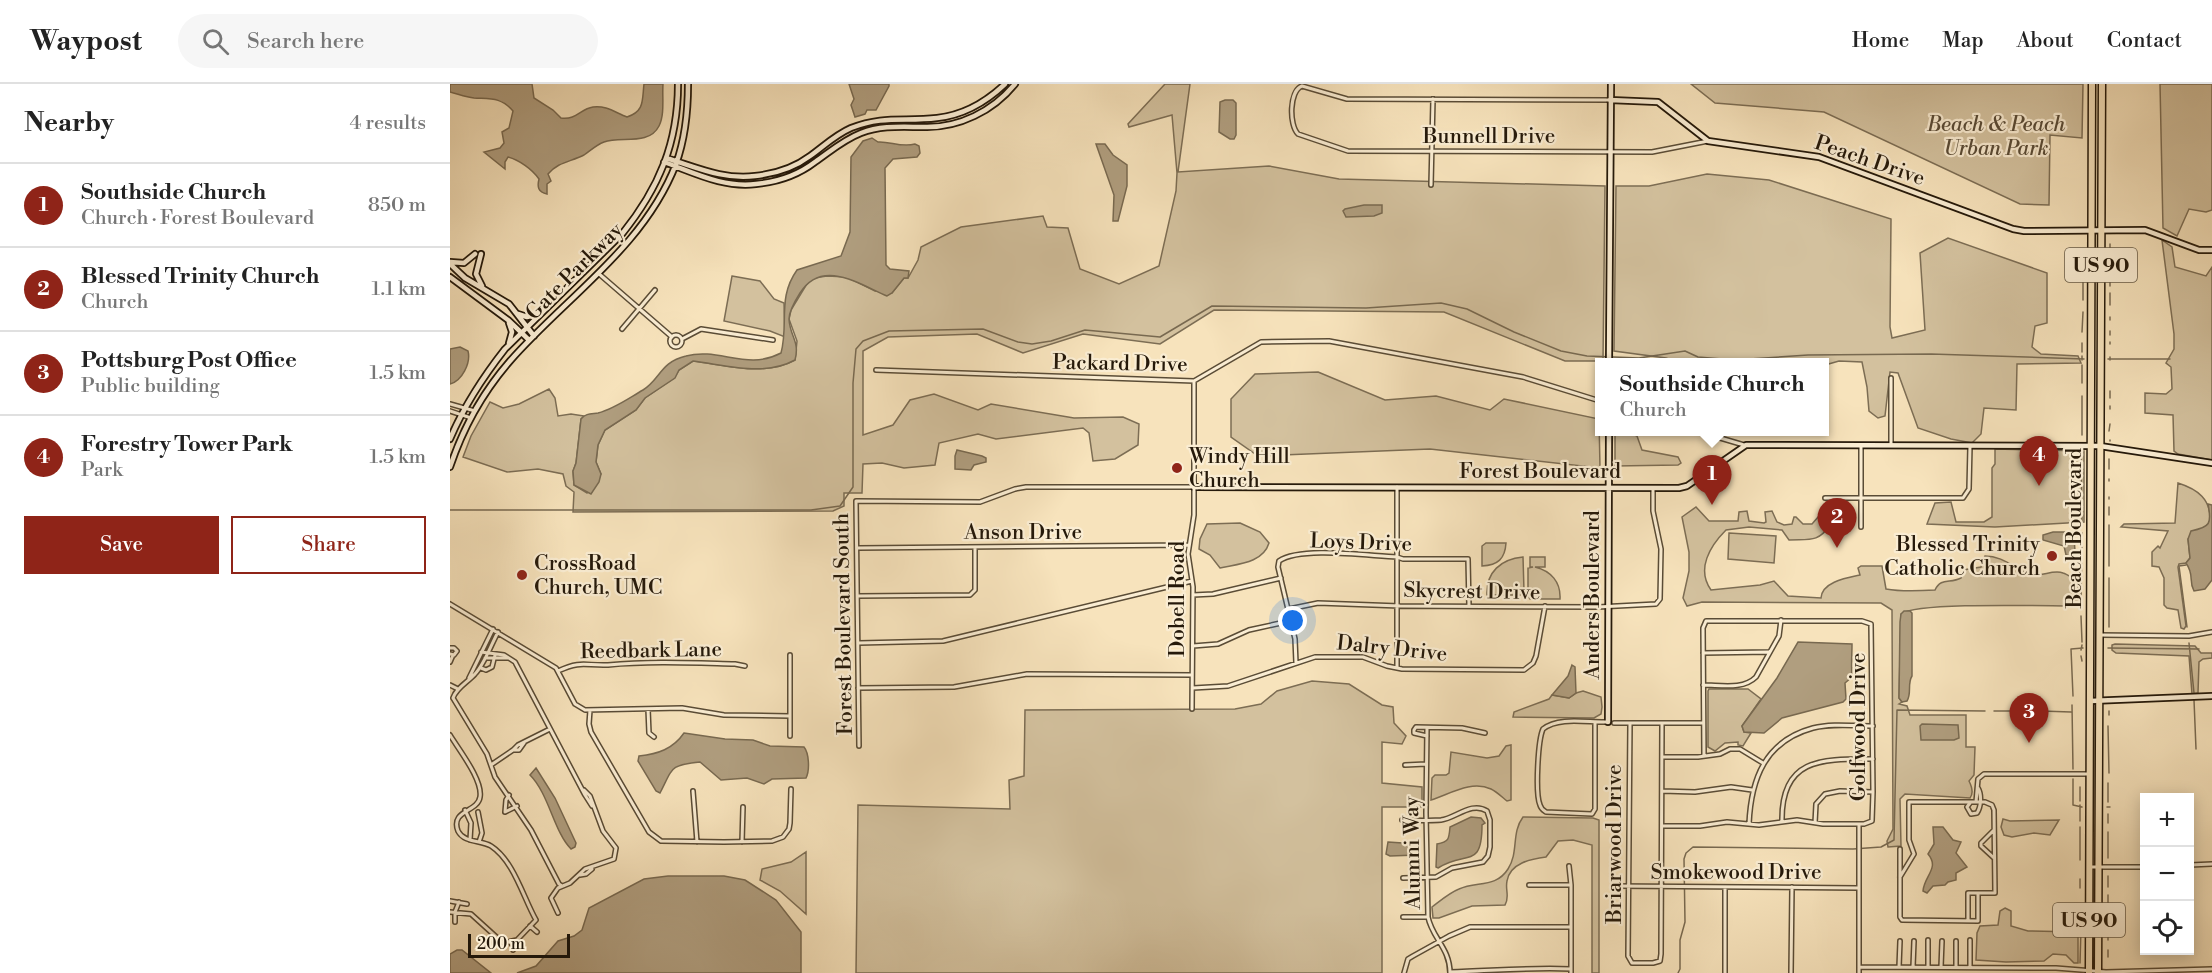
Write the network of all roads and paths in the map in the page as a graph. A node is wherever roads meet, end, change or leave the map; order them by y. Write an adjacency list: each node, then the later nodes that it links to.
1 (678, 84): 20 (street, Gate Parkway)
2 (688, 84): 21 (street, Gate Parkway)
3 (1005, 84): 13 (street)
4 (1015, 84): 14 (street)
5 (1611, 84): 9 (street)
6 (2092, 84): 10 (highway, Beach Boulevard / US 90)
7 (2102, 84): 11 (highway, US 90)
8 (1433, 99): 9 (street, Peach Drive); 12 (street, Peach Drive); 18 (street)
9 (1610, 100): 15 (street, Peach Drive); 19 (street)
10 (2092, 100): 11 (street); 27 (highway, Beach Boulevard / US 90)
11 (2102, 100): 26 (highway, US 90)
12 (1293, 110): 18 (street, Bunnell Drive)
13 (930, 119): 14 (street); 16 (street)
14 (930, 127): 17 (street)
15 (1708, 141): 19 (street, Bunnell Drive); 27 (street, Peach Drive)
16 (827, 142): 17 (street); 22 (street)
17 (832, 148): 23 (street)
18 (1433, 151): 19 (street, Bunnell Drive); 25 (street)
19 (1610, 152): 45 (street)
20 (665, 160): 21 (street); 35 (street, Gate Parkway)
21 (676, 164): 22 (street); 24 (street); 30 (street, Gate Parkway)
22 (772, 173): 23 (street); 24 (street)
23 (777, 180): 24 (street)
24 (769, 182)
25 (1431, 185)
26 (2101, 229): 27 (street, Peach Drive); 28 (street, Peach Drive); 63 (highway, US 90)
27 (2092, 230): 64 (highway, Beach Boulevard / US 90)
28 (2212, 250)
29 (450, 263): 32 (street); 32 (street)
30 (598, 273): 34 (street); 40 (street, Gate Parkway)
31 (450, 277): 37 (street)
32 (483, 288): 36 (street)
33 (655, 290): 34 (street)
34 (639, 308): 38 (street); 41 (street)
35 (546, 310): 36 (street); 39 (street, Gate Parkway)
36 (516, 312): 39 (street)
37 (508, 320): 39 (street); 44 (street)
38 (622, 329)
39 (524, 331): 40 (street); 44 (street, Gate Parkway)
40 (531, 338): 53 (street, Gate Parkway)
41 (672, 338): 42 (street); 42 (street)
42 (682, 339): 43 (street)
43 (773, 340)
44 (505, 349): 51 (street, Gate Parkway)
45 (1610, 358)
46 (876, 370): 48 (street, Packard Drive)
47 (1891, 378): 61 (street)
48 (1194, 381): 49 (street, Packard Drive); 67 (street, Dobell Road)
49 (1595, 399)
50 (450, 404): 51 (street)
51 (464, 408): 53 (street); 54 (street, Gate Parkway)
52 (450, 411): 54 (street)
53 (475, 411): 55 (street, Gate Parkway)
54 (460, 414): 55 (street); 58 (street, Gate Parkway)
55 (471, 418): 66 (street, Gate Parkway)
56 (1610, 436): 69 (street, Anders Boulevard)
57 (1714, 436): 59 (street)
58 (450, 439)
59 (1746, 445): 60 (street); 70 (street, Forest Boulevard)
60 (1861, 446): 61 (street); 72 (street)
61 (1891, 446): 62 (street)
62 (1970, 446): 64 (street); 72 (street)
63 (2100, 446): 64 (street); 65 (street); 80 (highway, US 90)
64 (2091, 447): 79 (highway, Beach Boulevard / US 90)
65 (2212, 463)
66 (450, 467)
67 (1194, 487): 68 (street, Forest Boulevard); 73 (street, Forest Boulevard); 75 (street, Dobell Road)
68 (1398, 487): 69 (street, Forest Boulevard); 78 (street)
69 (1609, 487): 70 (street, Forest Boulevard); 87 (street, Anders Boulevard)
70 (1653, 488): 87 (street, Skycrest Drive)
71 (1825, 498): 72 (street)
72 (1861, 498): 74 (street)
73 (856, 501): 76 (street, Forest Boulevard South)
74 (1861, 527)
75 (1189, 546): 77 (street, Anson Drive); 82 (street, Dobell Road)
76 (857, 548): 77 (street, Anson Drive); 84 (street, Forest Boulevard South)
77 (975, 548): 84 (street)
78 (1397, 557): 81 (street, Loys Drive); 86 (street); 88 (street, Loys Drive)
79 (2090, 573): 80 (street); 120 (highway, Beach Boulevard / US 90)
80 (2100, 573): 96 (highway, US 90)
81 (1281, 578): 83 (street); 90 (street)
82 (1192, 581): 83 (street, Dobell Road); 97 (street)
83 (1193, 595): 98 (street, Dobell Road)
84 (858, 596): 97 (street, Forest Boulevard South)
85 (450, 604): 93 (street)
86 (1397, 605): 88 (street, Skycrest Drive); 90 (street, Skycrest Drive); 111 (street)
87 (1609, 605): 89 (street, Skycrest Drive); 127 (street, Anders Boulevard)
88 (1468, 606): 89 (street, Skycrest Drive)
89 (1545, 606): 111 (street, Dalry Drive)
90 (1288, 609): 92 (street)
91 (1781, 620): 101 (street); 102 (street, Golfwood Drive); 131 (street, Golfwood Drive)
92 (1290, 621): 98 (street); 108 (street)
93 (493, 629): 94 (street); 100 (street)
94 (498, 632): 105 (street); 112 (street)
95 (2212, 632): 96 (street)
96 (2100, 635): 121 (highway, US 90)
97 (858, 642): 116 (street, Forest Boulevard South)
98 (1193, 646): 113 (street, Dobell Road)
99 (450, 648): 103 (street)
100 (481, 652): 105 (street); 110 (street)
101 (1769, 652): 102 (street); 115 (street)
102 (1703, 653): 115 (street)
103 (451, 655): 107 (street)
104 (790, 655): 125 (street)
105 (485, 656): 106 (street); 110 (street)
106 (495, 657): 110 (street); 133 (street)
107 (450, 662)
108 (1296, 663): 111 (street, Dalry Drive); 117 (street, Dalry Drive)
109 (745, 666): 112 (street, Reedbark Lane)
110 (478, 667): 118 (street)
111 (1397, 668)
112 (558, 671): 124 (street)
113 (1192, 675): 116 (street); 117 (street, Dobell Road)
114 (450, 685): 118 (street)
115 (1703, 685): 130 (street)
116 (858, 688): 140 (street, Forest Boulevard South)
117 (1193, 688): 123 (street, Dobell Road)
118 (458, 689): 146 (street)
119 (2212, 696): 121 (street)
120 (2090, 701): 121 (street); 148 (highway, Beach Boulevard / US 90)
121 (2100, 701): 178 (highway, US 90)
122 (648, 709): 124 (street); 125 (street); 138 (street)
123 (1192, 709)
124 (590, 710): 170 (street)
125 (790, 716): 136 (street)
126 (1595, 722): 126 (street); 127 (street)
127 (1611, 723): 128 (street)
128 (1630, 723): 129 (street); 187 (street, Briarwood Drive)
129 (1662, 723): 130 (street); 142 (street)
130 (1703, 723): 141 (street)
131 (1873, 726): 143 (street, Golfwood Drive); 144 (street)
132 (1427, 728): 134 (street); 137 (street, Alumni Way); 137 (street)
133 (550, 729): 146 (street); 185 (street)
134 (1485, 733)
135 (450, 735): 139 (street)
136 (790, 736)
137 (1427, 736): 145 (street, Alumni Way)
138 (654, 737)
139 (452, 741): 158 (street)
140 (859, 746)
141 (1704, 756): 142 (street); 144 (street)
142 (1662, 757): 152 (street)
143 (1873, 759): 153 (street, Golfwood Drive); 162 (street)
144 (1763, 763): 150 (street)
145 (1426, 764): 147 (street); 160 (street, Alumni Way)
146 (491, 765): 154 (street)
147 (1405, 765)
148 (2090, 774): 155 (street); 177 (highway, Beach Boulevard / US 90)
149 (791, 789): 171 (street)
150 (1752, 790): 152 (street); 164 (street)
151 (693, 791): 170 (street)
152 (1662, 791): 166 (street)
153 (1873, 792): 163 (street); 165 (street, Golfwood Drive)
154 (509, 795): 156 (street); 156 (street)
155 (1976, 802): 167 (street); 180 (street)
156 (517, 806): 185 (street)
157 (743, 807): 171 (street)
158 (465, 810): 168 (street); 168 (street)
159 (478, 812): 169 (street)
160 (1426, 819): 161 (street); 182 (street, Alumni Way); 182 (street)
161 (1402, 820)
162 (1782, 821): 163 (street, Golfwood Drive); 164 (street, Golfwood Drive)
163 (1815, 823): 165 (street, Golfwood Drive)
164 (1749, 824): 166 (street, Golfwood Drive)
165 (1859, 824): 191 (street)
166 (1662, 826): 188 (street)
167 (1994, 830): 173 (street); 173 (street)
168 (470, 840): 169 (street)
169 (479, 842): 203 (street)
170 (697, 842): 171 (street)
171 (742, 842)
172 (1900, 849): 180 (street)
173 (1995, 858): 192 (street)
174 (2212, 864): 175 (street)
175 (2194, 865)
176 (1569, 866): 184 (street)
177 (2089, 867): 178 (street); 224 (highway, Beach Boulevard / US 90)
178 (2099, 867): 179 (street); 225 (highway, US 90)
179 (2140, 867)
180 (1900, 877): 201 (street)
181 (1403, 878): 182 (street)
182 (1427, 878): 200 (street, Alumni Way)
183 (1529, 885): 184 (street)
184 (1571, 885): 204 (street)
185 (562, 886): 198 (street)
186 (1614, 886): 187 (street, Smokewood Drive)
187 (1629, 886): 188 (street, Smokewood Drive); 188 (street, Briarwood Drive)
188 (1661, 886): 189 (street, Smokewood Drive)
189 (1725, 887): 190 (street, Smokewood Drive); 228 (street)
190 (1792, 887): 191 (street, Smokewood Drive); 229 (street)
191 (1858, 888): 215 (street)
192 (1978, 893): 201 (street); 201 (street)
193 (450, 901): 194 (street)
194 (459, 902): 195 (street); 197 (street)
195 (466, 904)
196 (450, 912): 197 (street)
197 (455, 912): 202 (street); 213 (street)
198 (558, 914)
199 (1403, 917): 200 (street)
200 (1428, 917): 206 (street, Alumni Way)
201 (1968, 921)
202 (455, 922)
203 (530, 926): 205 (street); 213 (street)
204 (1570, 927): 206 (street); 223 (street)
205 (537, 932)
206 (1440, 940): 226 (street); 227 (street, Alumni Way)
207 (1928, 940): 218 (street)
208 (1970, 940): 221 (street)
209 (1900, 941): 216 (street)
210 (1914, 941): 217 (street)
211 (1942, 941): 219 (street)
212 (1956, 941): 220 (street)
213 (511, 942): 214 (street)
214 (513, 950)
215 (1859, 967): 216 (street); 230 (street)
216 (1899, 967): 217 (street)
217 (1913, 967): 218 (street)
218 (1928, 967): 219 (street)
219 (1941, 967): 220 (street)
220 (1956, 967): 221 (street)
221 (1970, 967): 224 (street)
222 (2212, 969): 225 (street)
223 (1571, 971): 227 (street)
224 (2089, 971): 225 (street)
225 (2098, 972)
226 (1404, 973)
227 (1450, 973)
228 (1725, 973)
229 (1791, 973)
230 (1859, 973)

